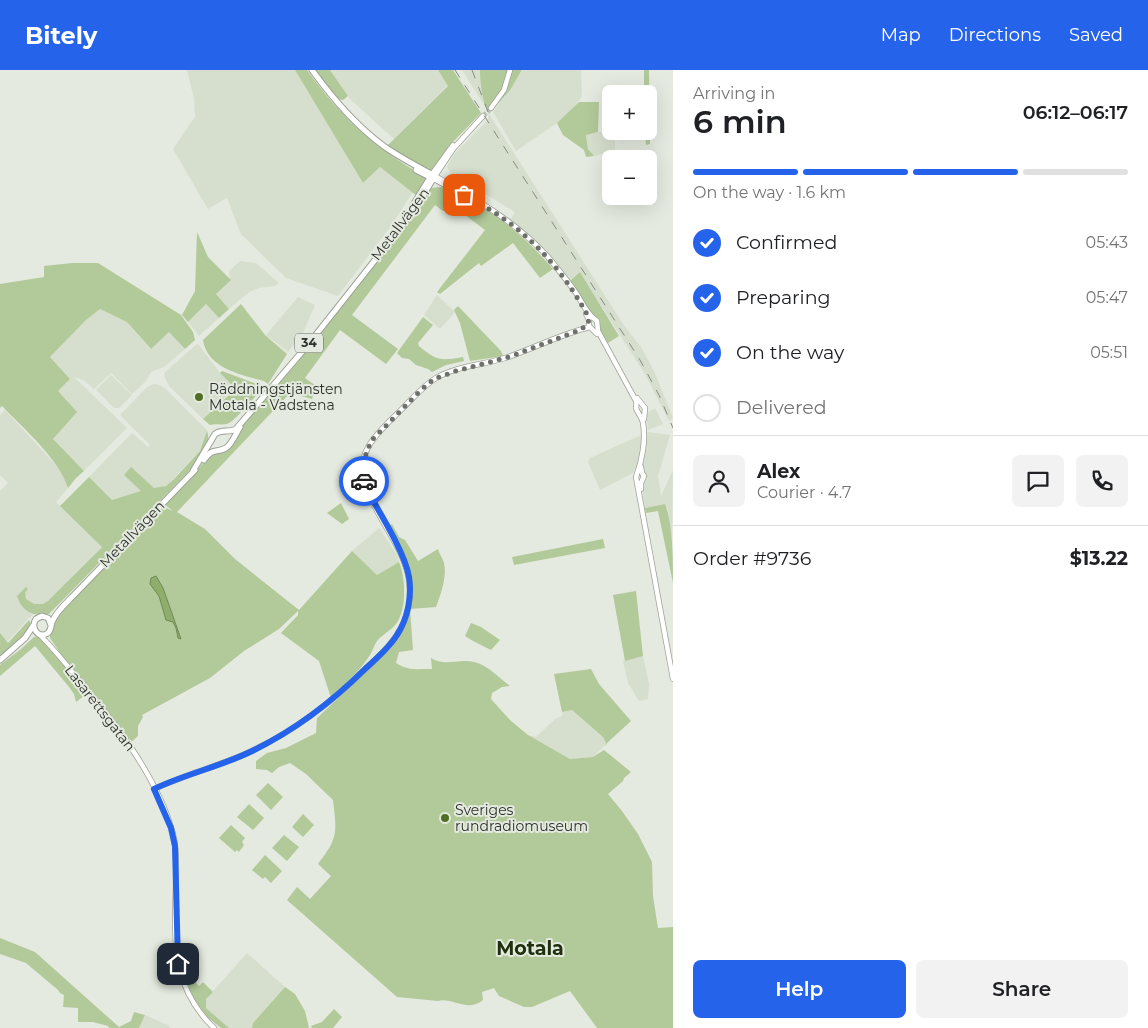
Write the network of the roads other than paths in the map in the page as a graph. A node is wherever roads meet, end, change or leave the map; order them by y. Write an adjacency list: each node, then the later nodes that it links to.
1 (311, 70): 5 (main road)
2 (510, 70): 3 (street)
3 (491, 108)
4 (483, 116): 5 (street)
5 (433, 177): 6 (street); 7 (main road, Metallvägen / 34)
6 (592, 324): 21 (street); 24 (street)
7 (251, 411): 8 (main road, Metallvägen / 34); 10 (main road, Metallvägen / 34)
8 (226, 432): 9 (main road, 34); 10 (main road)
9 (211, 442): 11 (main road); 12 (main road, Metallvägen / 34)
10 (231, 442): 11 (main road, 34)
11 (218, 450): 12 (main road, Metallvägen / 34)
12 (194, 472): 13 (main road, Metallvägen / 34)
13 (72, 596): 14 (main road, Metallvägen / 34); 16 (main road, Metallvägen / 34)
14 (46, 617): 15 (main road, 34); 16 (main road)
15 (33, 625): 18 (main road); 22 (main road, 34)
16 (51, 625): 17 (main road, 34)
17 (47, 633): 18 (main road, 34); 19 (street, Lasarettsgatan)
18 (39, 634): 19 (street, Lasarettsgatan); 22 (main road, 34)
19 (49, 644): 24 (street, Lasarettsgatan)
20 (673, 645): 21 (street)
21 (667, 646): 23 (street)
22 (0, 661)
23 (673, 679)
24 (154, 789): 25 (street, Lasarettsgatan)
25 (211, 1027)

